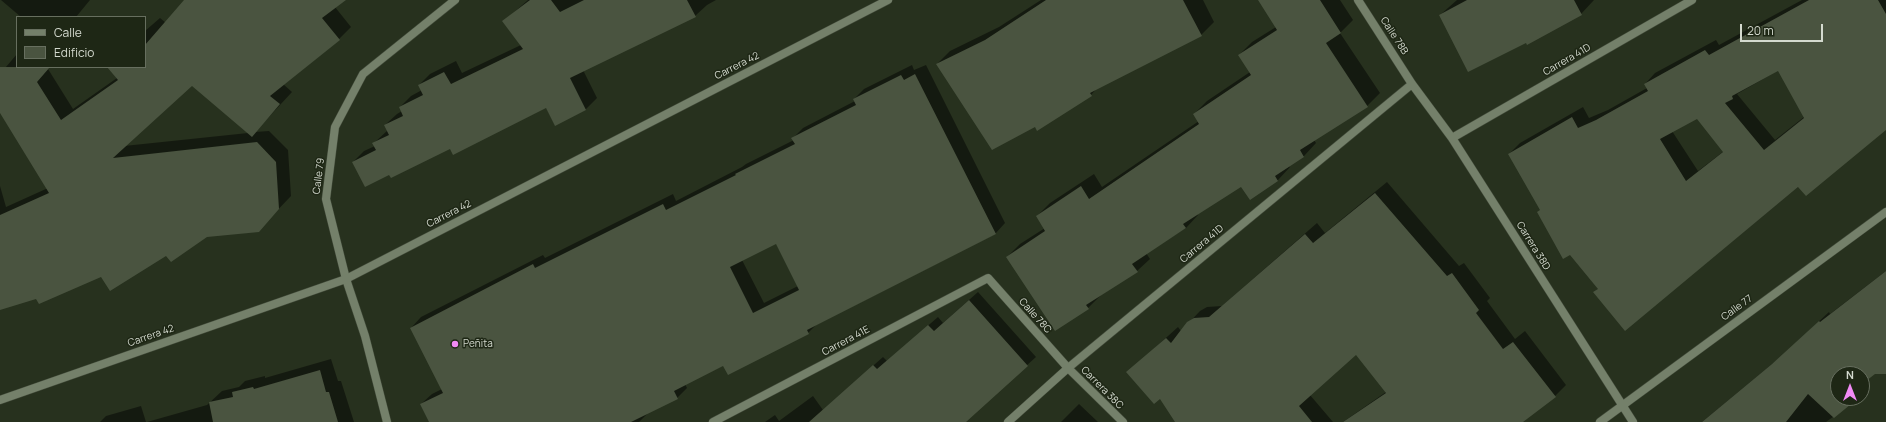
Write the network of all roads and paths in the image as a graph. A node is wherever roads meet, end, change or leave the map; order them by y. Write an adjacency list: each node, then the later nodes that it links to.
1 (456, 0): 9 (street, Calle 79)
2 (888, 0): 9 (street, Carrera 42)
3 (1358, 0): 5 (street, Calle 78B)
4 (1692, 0): 6 (street, Carrera 41D)
5 (1412, 84): 6 (street, Carrera 38D); 10 (street, Carrera 41D)
6 (1452, 138): 12 (street, Carrera 38D)
7 (1886, 212): 12 (street, Calle 77)
8 (988, 278): 10 (street, Calle 78C); 14 (street, Carrera 41E)
9 (346, 279): 11 (street, Carrera 42); 13 (street, Calle 79)
10 (1068, 368): 15 (street, Carrera 41D); 16 (street, Carrera 38C)
11 (0, 400)
12 (1622, 405): 17 (street, Calle 77); 18 (street, Carrera 38D)
13 (387, 422)
14 (713, 422)
15 (1008, 422)
16 (1123, 422)
17 (1600, 422)
18 (1633, 422)

